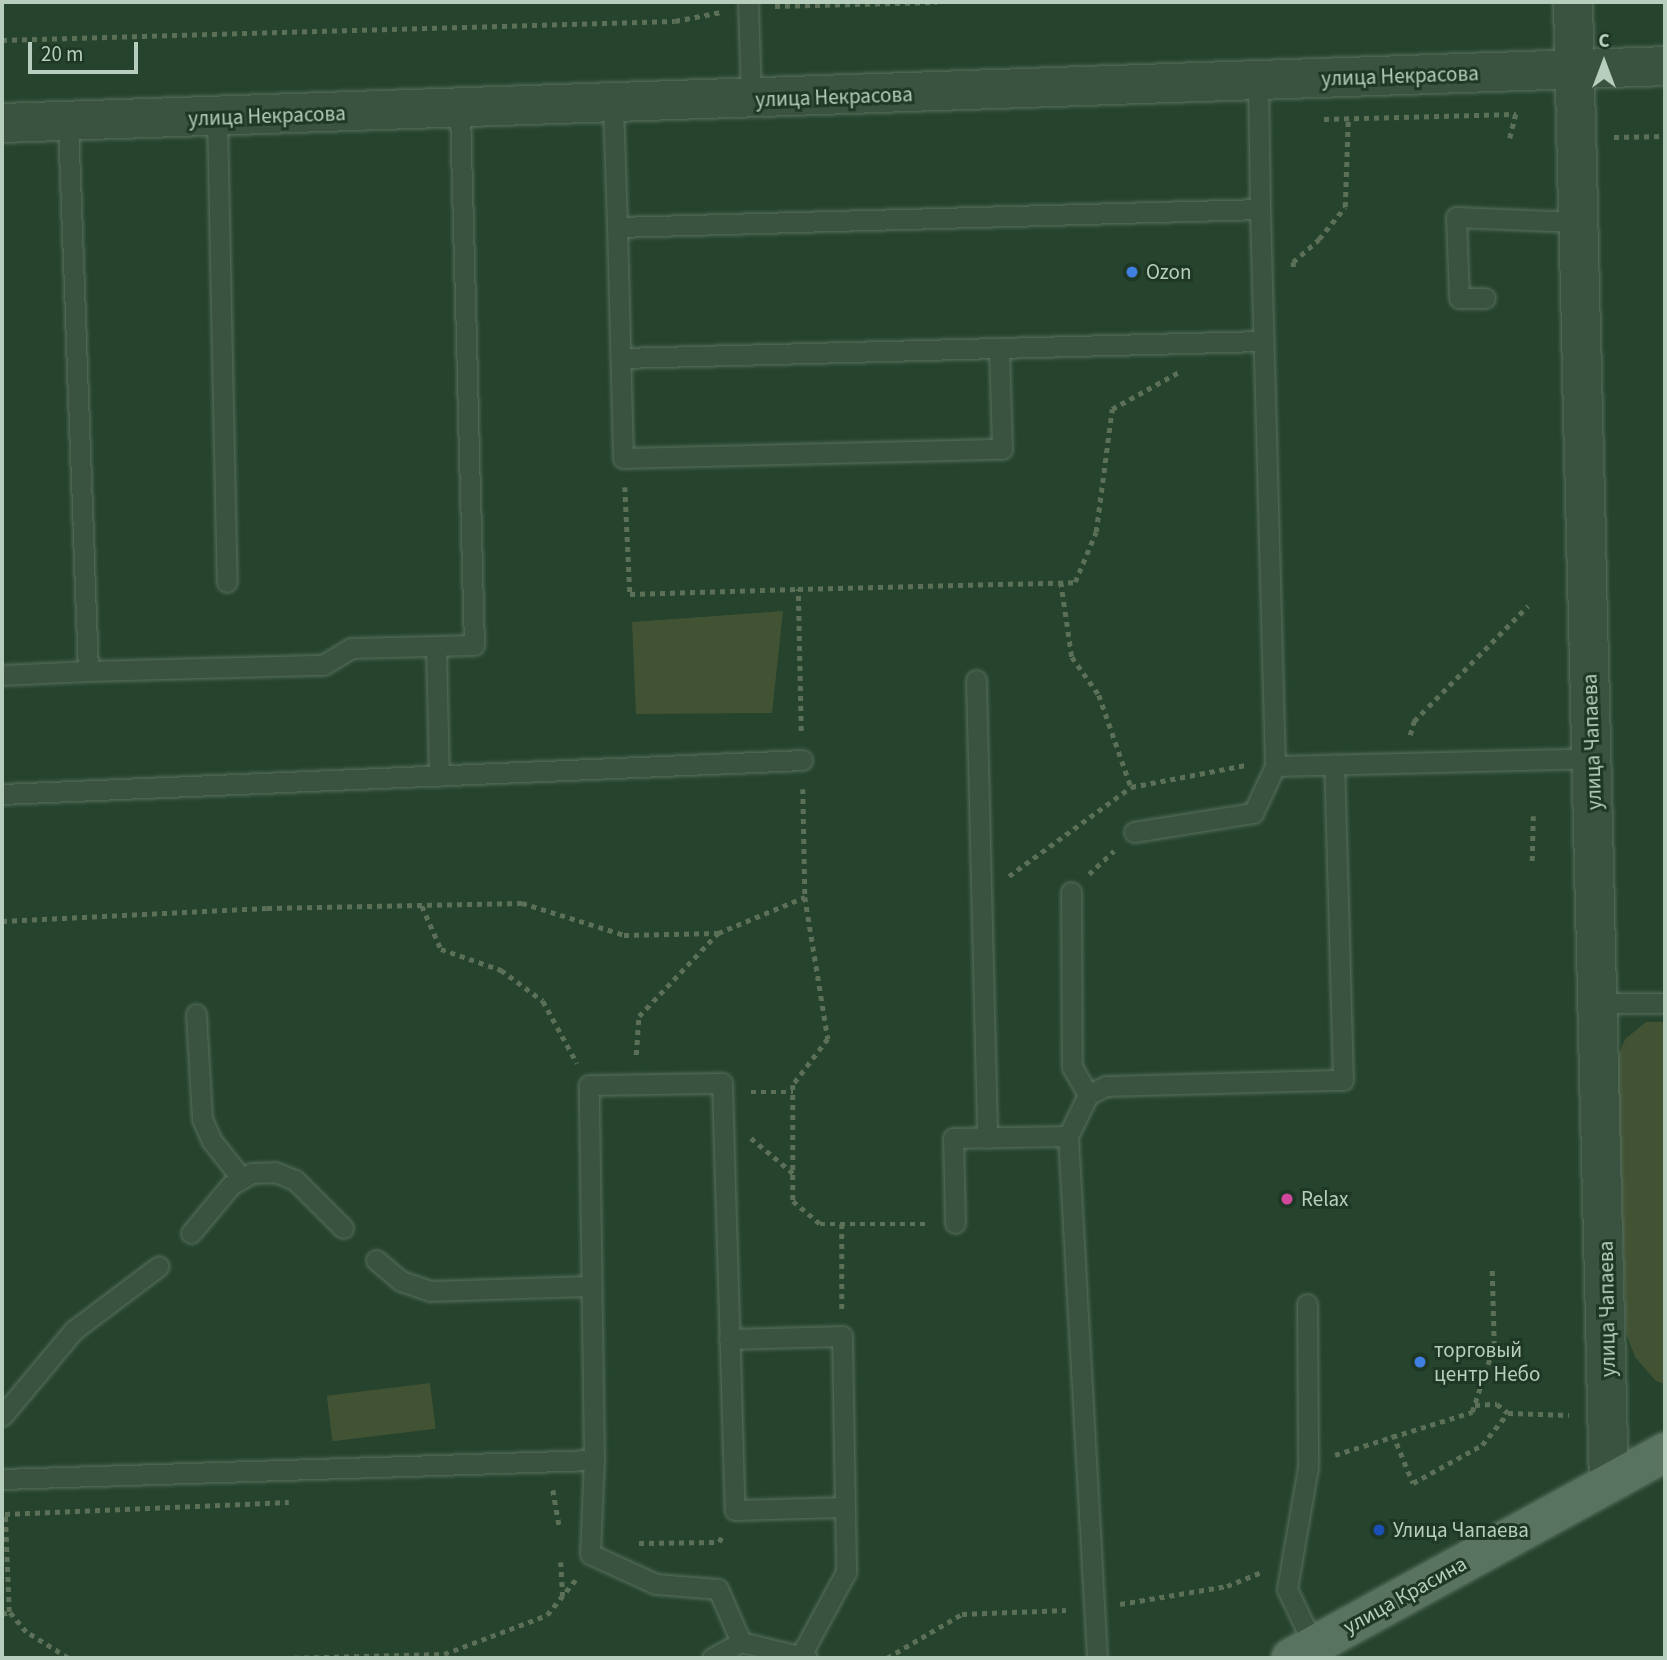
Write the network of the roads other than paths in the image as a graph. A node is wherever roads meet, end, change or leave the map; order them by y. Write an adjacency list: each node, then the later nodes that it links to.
1 (1573, 2): 4 (street, улица Чапаева)
2 (748, 5): 6 (lane)
3 (1665, 66): 4 (street, улица Некрасова)
4 (1574, 67): 5 (street, улица Некрасова); 13 (street, улица Чапаева)
5 (1258, 81): 6 (street, улица Некрасова); 12 (lane)
6 (751, 100): 7 (street, улица Некрасова)
7 (613, 104): 8 (street, улица Некрасова); 14 (lane)
8 (460, 110): 9 (street, улица Некрасова); 20 (lane)
9 (217, 118): 10 (street, улица Некрасова); 19 (lane)
10 (68, 122): 11 (street, улица Некрасова); 21 (lane)
11 (2, 123)
12 (1260, 209): 14 (lane); 16 (lane)
13 (1576, 222): 15 (lane); 24 (street, улица Чапаева)
14 (617, 226): 18 (lane)
15 (1485, 298)
16 (1263, 341): 17 (lane); 27 (lane)
17 (999, 348): 18 (lane); 18 (lane)
18 (621, 358)
19 (227, 582)
20 (436, 646): 21 (lane); 28 (lane)
21 (88, 671): 22 (lane)
22 (2, 675)
23 (976, 680): 37 (lane)
24 (1593, 758): 26 (lane); 32 (street, улица Чапаева)
25 (802, 760): 28 (lane)
26 (1334, 764): 27 (lane); 35 (lane)
27 (1275, 766): 30 (lane)
28 (439, 776): 29 (lane)
29 (2, 794)
30 (1134, 832)
31 (1071, 892): 35 (lane)
32 (1600, 1003): 33 (lane); 51 (street, улица Чапаева)
33 (1665, 1003)
34 (196, 1014): 38 (lane)
35 (1088, 1095): 36 (lane)
36 (1068, 1136): 37 (lane); 57 (lane)
37 (987, 1138): 39 (lane)
38 (241, 1178): 40 (lane); 41 (lane)
39 (955, 1223)
40 (343, 1228)
41 (191, 1233)
42 (376, 1260): 44 (lane)
43 (159, 1266): 47 (lane)
44 (589, 1286): 46 (lane); 49 (lane)
45 (1307, 1304): 54 (lane)
46 (729, 1339): 52 (lane); 52 (lane)
47 (2, 1416)
48 (1665, 1452): 51 (main road, улица Красина)
49 (594, 1460): 50 (lane); 53 (lane)
50 (2, 1479)
51 (1609, 1482): 54 (main road, улица Красина)
52 (845, 1507): 55 (lane)
53 (741, 1642): 55 (lane); 56 (lane)
54 (1302, 1652)
55 (803, 1657)
56 (712, 1658)
57 (1097, 1658)

